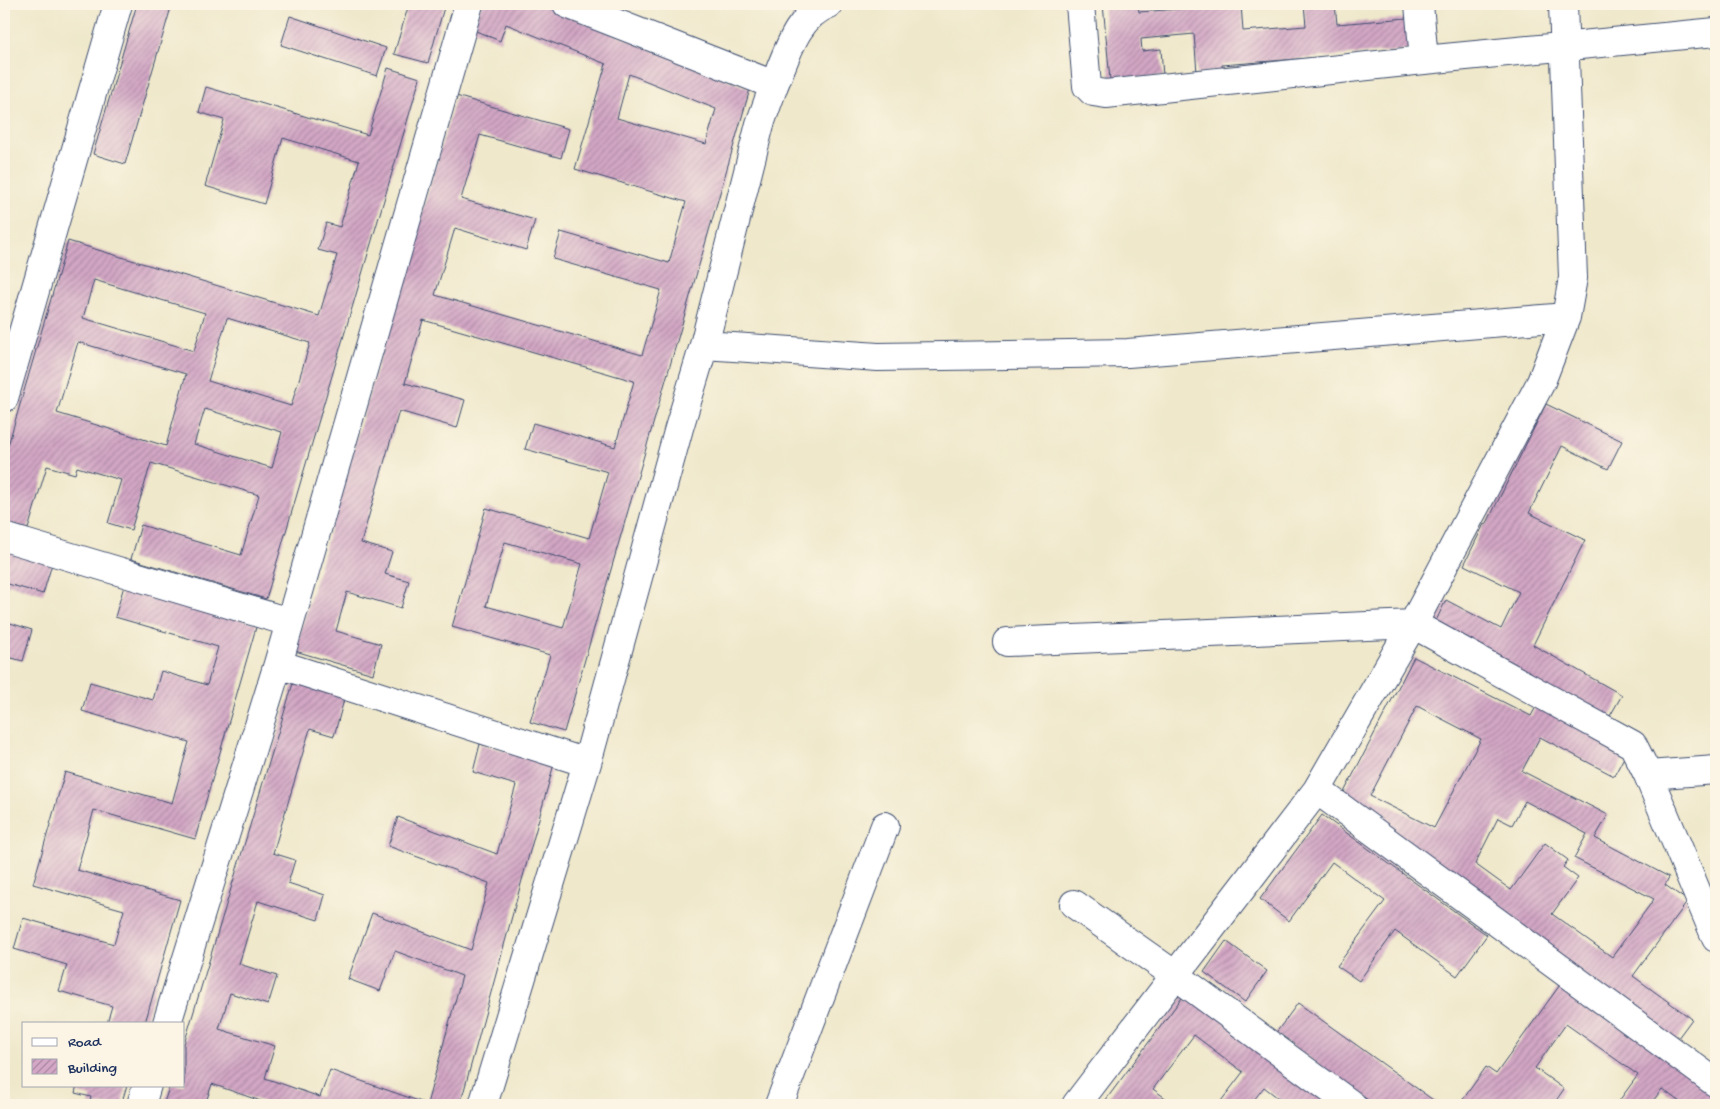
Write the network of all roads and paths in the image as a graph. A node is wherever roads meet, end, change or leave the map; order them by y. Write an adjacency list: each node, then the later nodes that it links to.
1 (118, 4): 14 (street)
2 (469, 4): 16 (street)
3 (567, 4): 11 (street)
4 (829, 4): 11 (street)
5 (1080, 4): 10 (street)
6 (1419, 4): 10 (street)
7 (1563, 4): 9 (street)
8 (1716, 32): 9 (street)
9 (1566, 48): 10 (street); 12 (street)
10 (1424, 60)
11 (774, 85): 13 (street)
12 (1566, 316): 13 (street); 17 (street)
13 (704, 345): 20 (street)
14 (4, 398)
15 (4, 537): 16 (street)
16 (289, 622): 19 (street)
17 (1412, 624): 18 (street); 22 (street); 23 (street)
18 (1007, 642)
19 (278, 664): 20 (street); 28 (street)
20 (587, 763): 32 (street)
21 (1716, 770): 22 (street)
22 (1648, 775): 26 (street)
23 (1317, 790): 27 (street); 29 (street)
24 (885, 826): 33 (street)
25 (1074, 904): 27 (street)
26 (1716, 938)
27 (1175, 975): 34 (street); 35 (street)
28 (167, 1022)
29 (1716, 1082)
30 (147, 1086): 31 (street)
31 (141, 1105)
32 (483, 1105)
33 (779, 1105)
34 (1076, 1105)
35 (1352, 1105)

